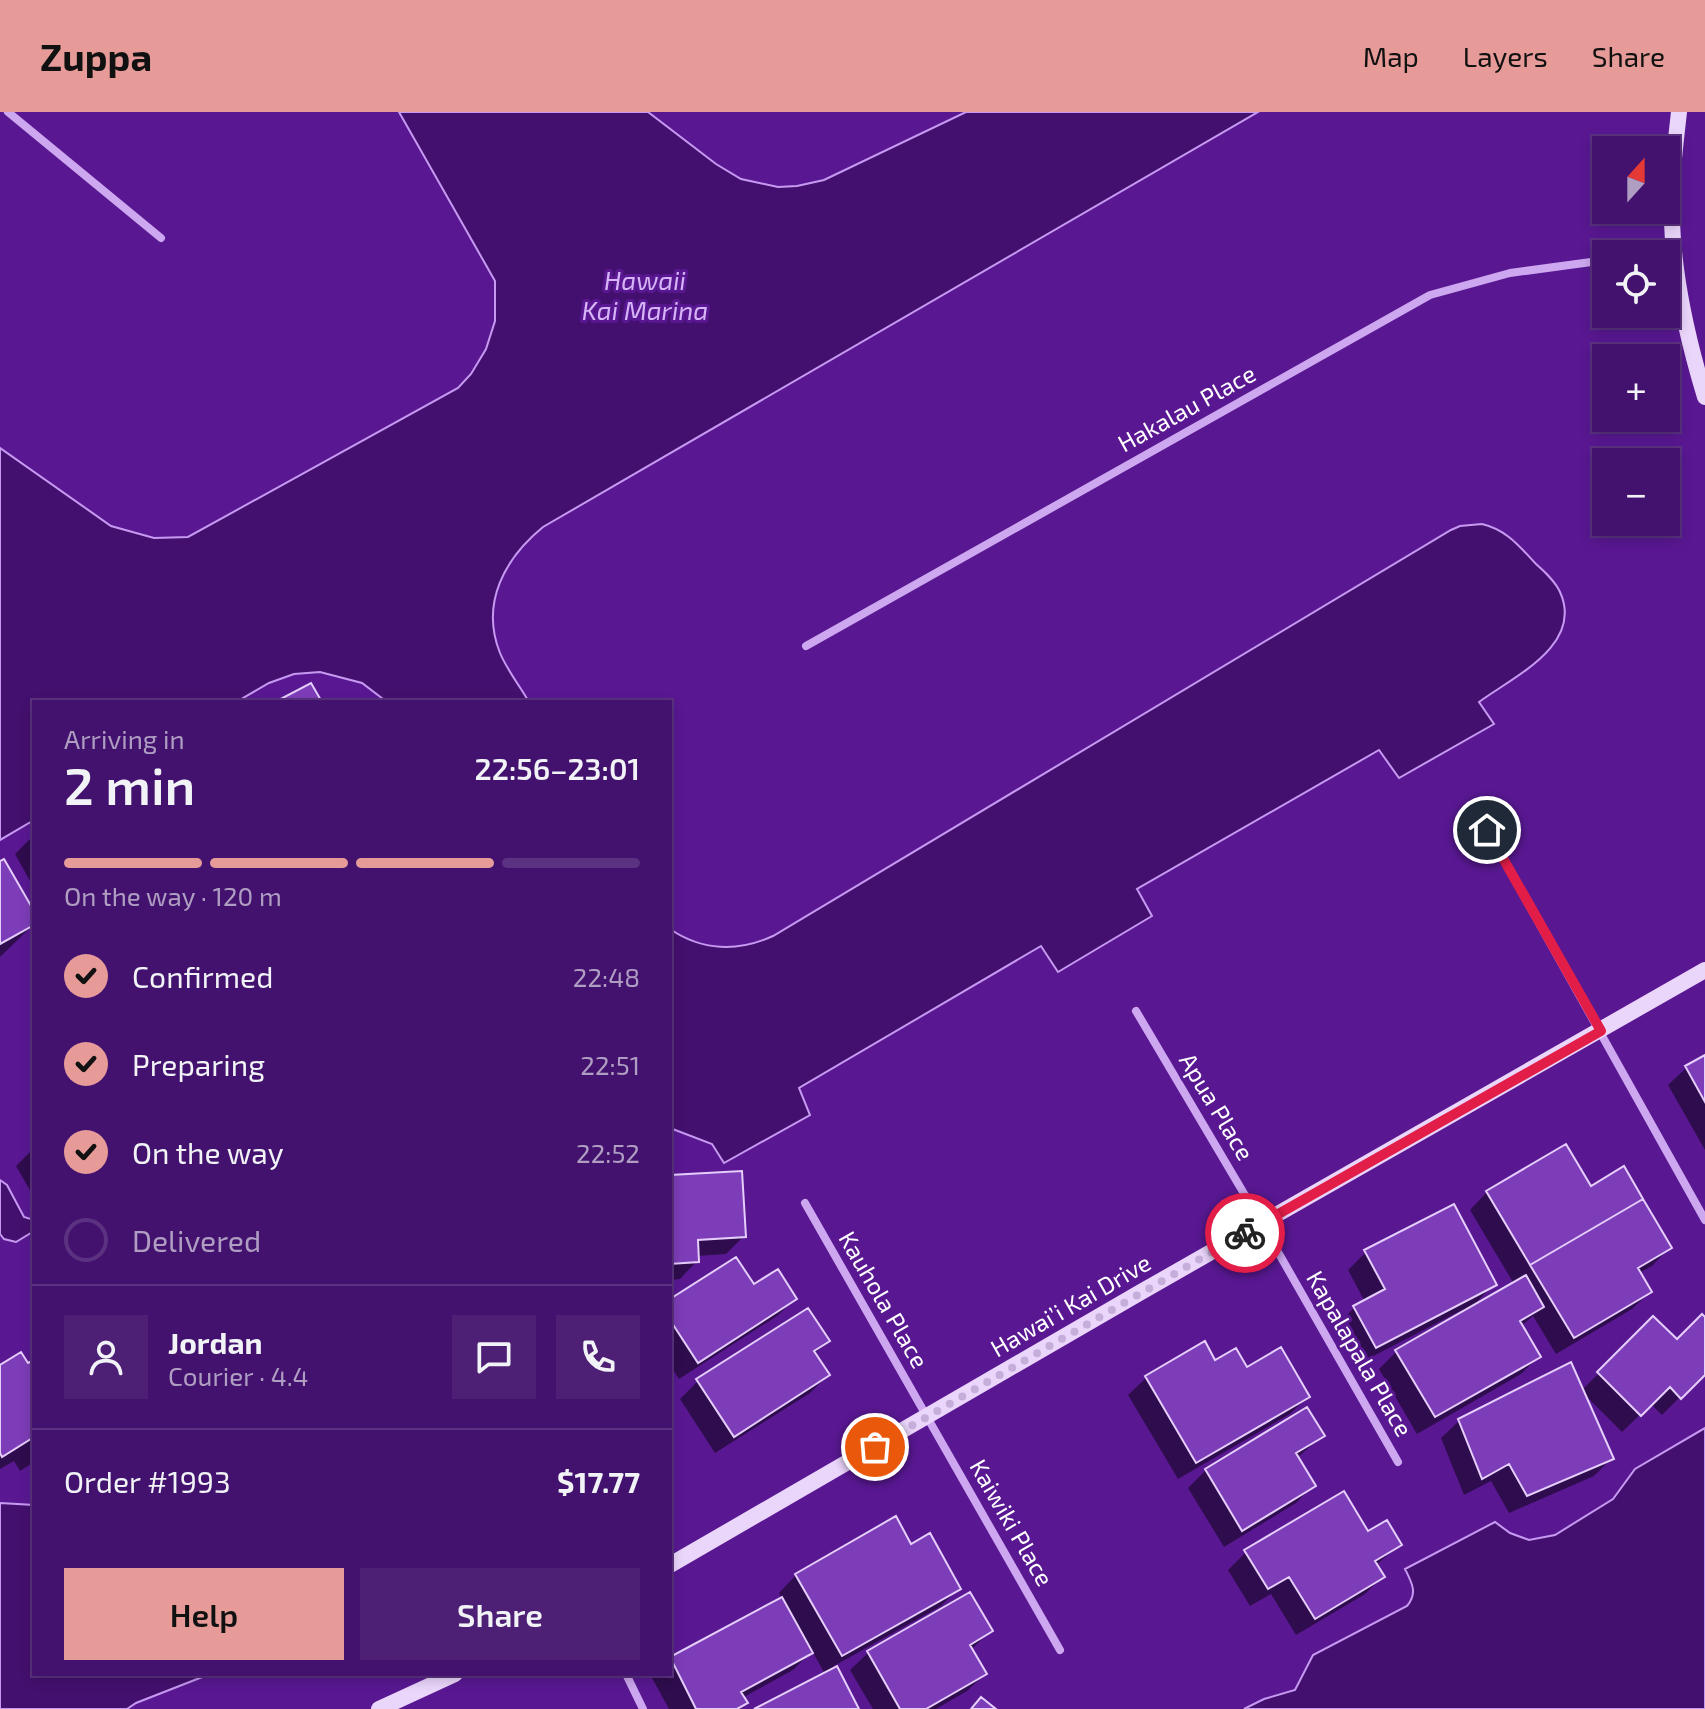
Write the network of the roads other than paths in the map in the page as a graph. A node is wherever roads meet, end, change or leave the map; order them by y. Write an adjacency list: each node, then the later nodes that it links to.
1 (8, 112): 3 (street)
2 (1679, 112): 4 (main road)
3 (161, 238)
4 (1666, 240)
5 (1592, 262): 8 (street, Hakalau Place)
6 (1680, 308): 7 (main road)
7 (1705, 397)
8 (806, 646)
9 (1487, 830): 12 (street)
10 (1705, 970): 12 (main road, Hawai’i Kai Drive)
11 (1136, 1011): 15 (street, Apua Place)
12 (1601, 1031): 14 (street); 15 (main road, Hawai’i Kai Drive)
13 (805, 1203): 16 (street, Kauhola Place)
14 (1705, 1220)
15 (1262, 1224): 16 (main road, Hawai’i Kai Drive); 17 (street, Kapalapala Place)
16 (927, 1417): 18 (main road, Hawai’i Kai Drive); 19 (street, Kaiwiki Place)
17 (1398, 1462)
18 (672, 1564)
19 (1060, 1650)
20 (451, 1676): 22 (main road)
21 (627, 1676): 23 (street)
22 (379, 1709)
23 (643, 1709)

